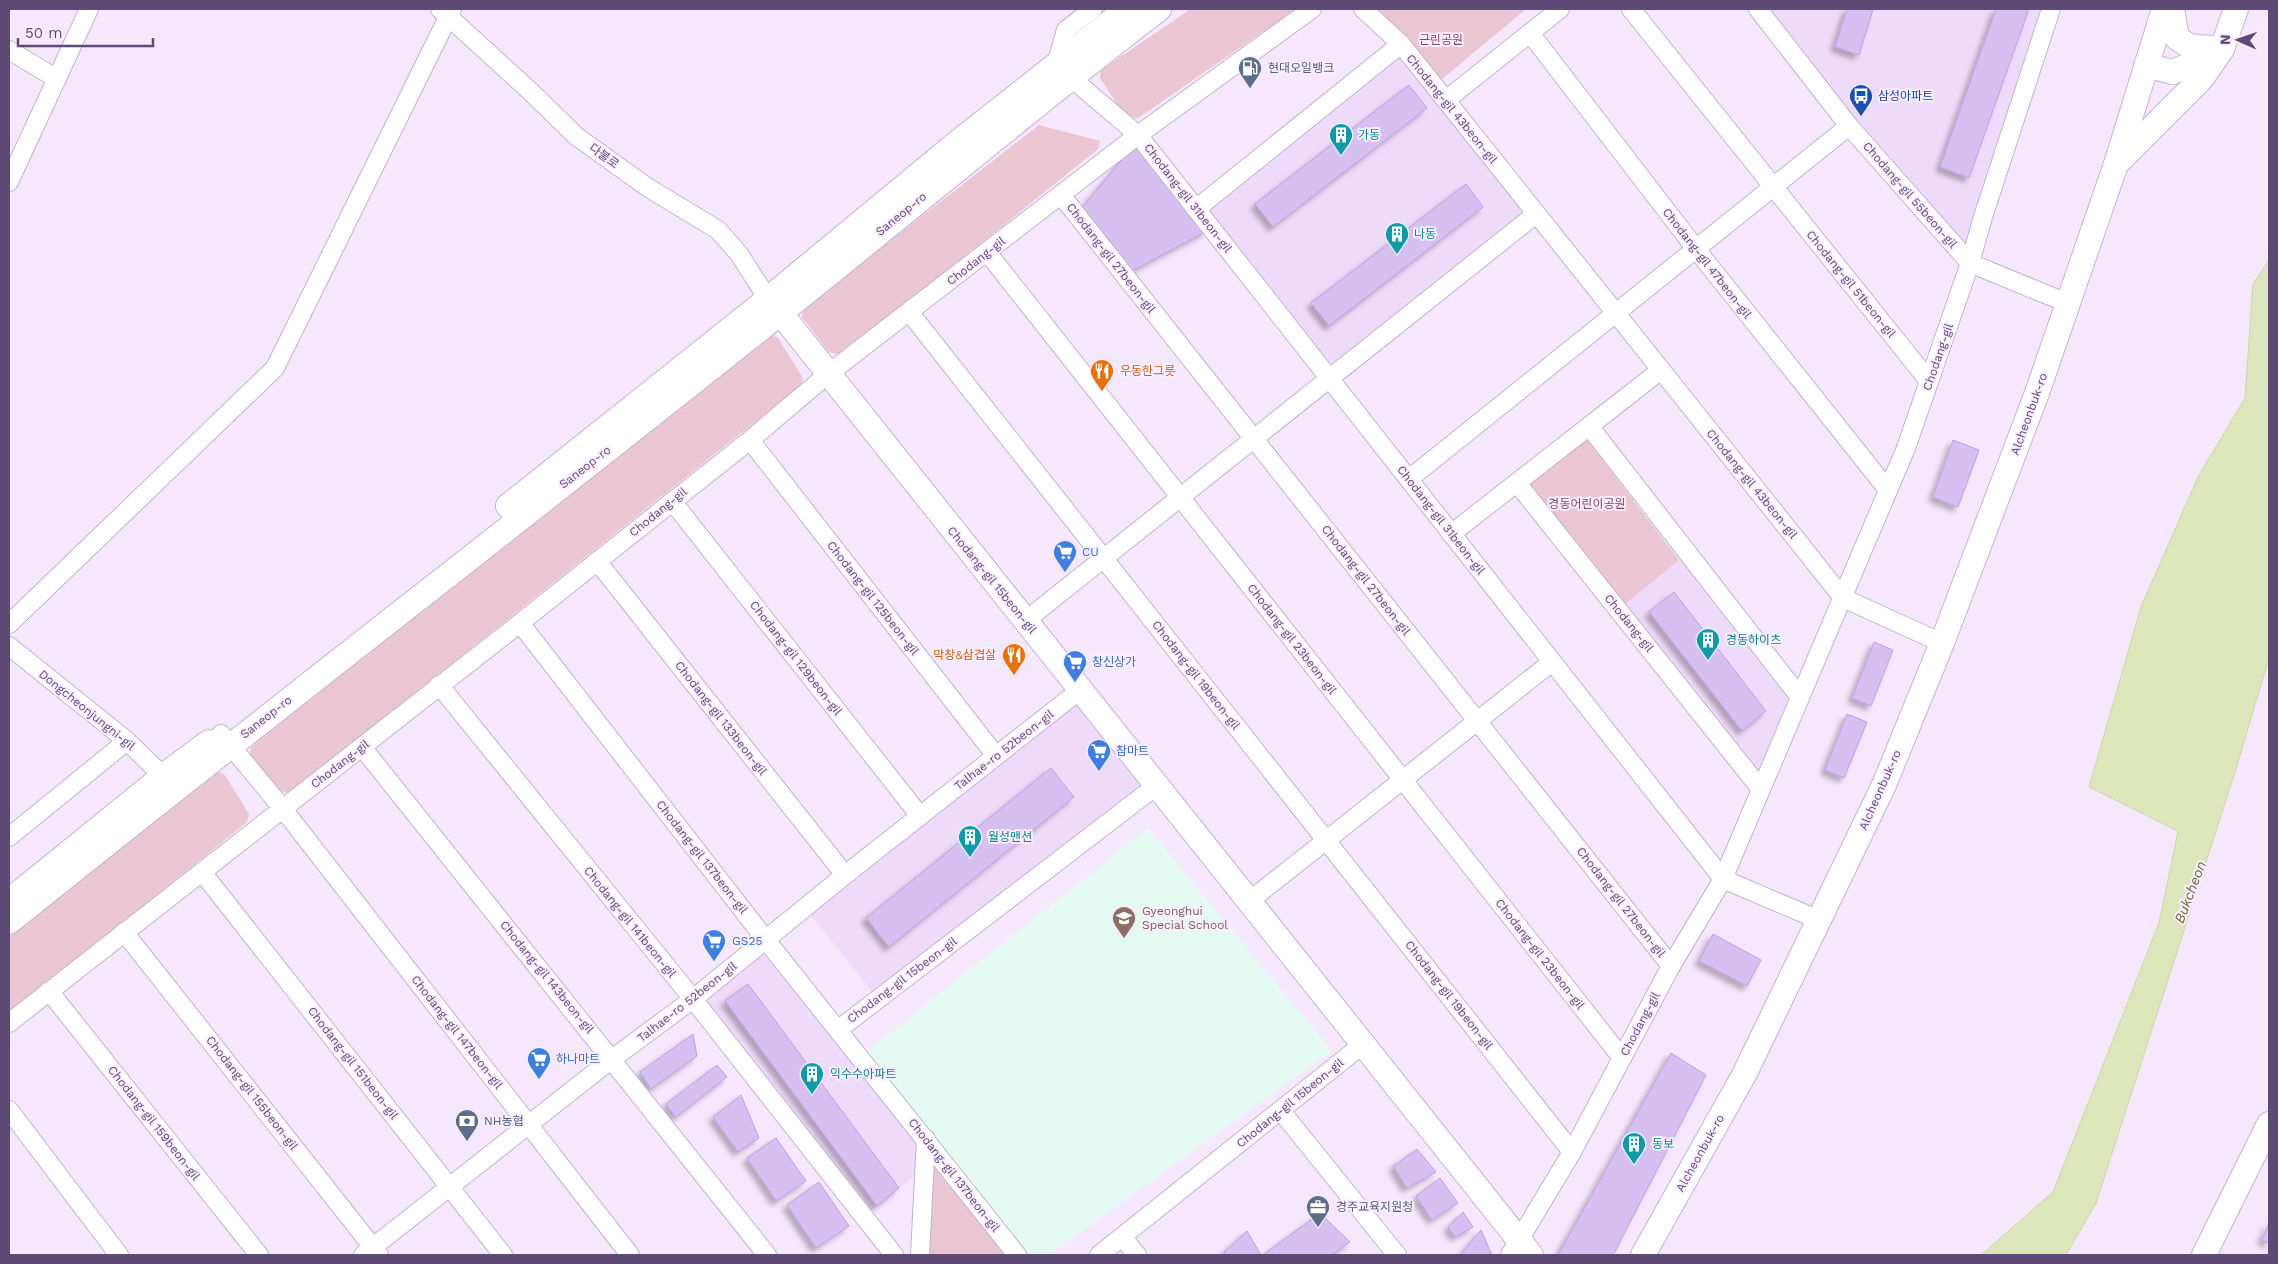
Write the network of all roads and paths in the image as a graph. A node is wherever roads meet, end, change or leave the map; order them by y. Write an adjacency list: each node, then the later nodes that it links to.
1 (89, 9): 21 (street)
2 (1093, 9): 20 (street)
3 (1126, 9): 20 (street, Saneop-ro)
4 (1158, 9): 20 (street, Saneop-ro)
5 (1312, 9): 24 (street, Chodang-gil)
6 (1363, 9): 16 (street, Chodang-gil 43beon-gil)
7 (1560, 9): 15 (street)
8 (1631, 9): 27 (street, Chodang-gil 51beon-gil)
9 (1758, 9): 23 (street, Chodang-gil 55beon-gil)
10 (2051, 9): 33 (street, Chodang-gil)
11 (2164, 9): 19 (street, Alcheonbuk-ro)
12 (2172, 9): 17 (street)
13 (2236, 9): 17 (street)
14 (447, 11): 35 (street, 다불로); 56 (street)
15 (1530, 33): 22 (street); 31 (street, Chodang-gil 47beon-gil)
16 (1401, 44): 22 (street, Chodang-gil 43beon-gil); 29 (street)
17 (2222, 49): 19 (street); 25 (street)
18 (9, 50): 21 (street)
19 (2146, 65): 25 (street, Alcheonbuk-ro)
20 (1063, 71): 24 (street, Chodang-gil 31beon-gil); 35 (street, Saneop-ro)
21 (57, 79): 26 (street)
22 (1446, 100): 30 (street, Chodang-gil 43beon-gil)
23 (1850, 126): 27 (street); 33 (street, Chodang-gil 55beon-gil)
24 (1138, 135): 28 (street, Chodang-gil); 29 (street, Chodang-gil 31beon-gil)
25 (2116, 164): 34 (street, Alcheonbuk-ro)
26 (9, 182)
27 (1773, 186): 31 (street); 41 (street, Chodang-gil 51beon-gil)
28 (1061, 195): 32 (street, Chodang-gil); 43 (street, Chodang-gil 27beon-gil)
29 (1196, 209): 40 (street, Chodang-gil 31beon-gil)
30 (1536, 214): 37 (street, Chodang-gil 43beon-gil); 40 (street)
31 (1696, 249): 37 (street); 47 (street, Chodang-gil 47beon-gil)
32 (987, 252): 36 (street, Chodang-gil); 48 (street, Chodang-gil 23beon-gil)
33 (1970, 264): 34 (street); 41 (street, Chodang-gil)
34 (2067, 303): 57 (street, Alcheonbuk-ro)
35 (774, 306): 39 (street, Chodang-gil 15beon-gil); 64 (street, Saneop-ro)
36 (910, 313): 39 (street, Chodang-gil); 51 (street, Chodang-gil 19beon-gil)
37 (1616, 313): 38 (street, Chodang-gil 43beon-gil); 45 (street)
38 (1661, 370): 42 (street); 53 (street, Chodang-gil 43beon-gil)
39 (828, 374): 44 (street, Chodang-gil); 54 (street, Chodang-gil 15beon-gil)
40 (1330, 378): 43 (street); 45 (street, Chodang-gil 31beon-gil)
41 (1929, 381): 47 (street, Chodang-gil)
42 (1589, 426): 46 (street); 62 (street)
43 (1254, 439): 48 (street); 63 (street, Chodang-gil 27beon-gil)
44 (750, 440): 49 (street, Chodang-gil); 67 (street, Chodang-gil 125beon-gil)
45 (1409, 480): 50 (street, Chodang-gil 31beon-gil)
46 (1517, 482): 50 (street); 71 (street, Chodang-gil)
47 (1888, 490): 53 (street, Chodang-gil)
48 (1180, 497): 51 (street); 69 (street, Chodang-gil 23beon-gil)
49 (672, 500): 52 (street, Chodang-gil); 73 (street, Chodang-gil 129beon-gil)
50 (1451, 534): 59 (street, Chodang-gil 31beon-gil)
51 (1104, 558): 54 (street); 75 (street, Chodang-gil 19beon-gil)
52 (597, 562): 55 (street, Chodang-gil); 77 (street, Chodang-gil 133beon-gil)
53 (1843, 598): 57 (street); 62 (street, Chodang-gil)
54 (1025, 621): 61 (street, Chodang-gil 15beon-gil)
55 (520, 623): 60 (street, Chodang-gil); 84 (street, Chodang-gil 137beon-gil)
56 (9, 624)
57 (1942, 643): 81 (street, Alcheonbuk-ro)
58 (9, 646): 65 (street, Dongcheonjungni-gil)
59 (1552, 662): 63 (street); 78 (street, Chodang-gil 31beon-gil)
60 (439, 685): 66 (street, Chodang-gil); 87 (street, Chodang-gil 141beon-gil)
61 (1080, 690): 67 (street, Talhae-ro 52beon-gil); 70 (street, Chodang-gil 15beon-gil)
62 (1799, 696): 71 (street, Chodang-gil)
63 (1477, 721): 69 (street); 85 (street, Chodang-gil 27beon-gil)
64 (225, 739): 68 (street, Saneop-ro); 72 (street, Chodang-gil 147beon-gil); 82 (street, Saneop-ro)
65 (127, 742): 68 (street, Dongcheonjungni-gil); 74 (street)
66 (362, 747): 72 (street, Chodang-gil); 92 (street, Chodang-gil 143beon-gil)
67 (996, 756): 73 (street, Talhae-ro 52beon-gil)
68 (163, 776): 79 (street, Saneop-ro)
69 (1403, 780): 75 (street); 91 (street, Chodang-gil 23beon-gil)
70 (1156, 786): 80 (street, Chodang-gil 15beon-gil); 89 (street, Chodang-gil 15beon-gil)
71 (1760, 788): 78 (street, Chodang-gil)
72 (283, 809): 76 (street, Chodang-gil); 95 (street, Chodang-gil 147beon-gil)
73 (920, 816): 77 (street, Talhae-ro 52beon-gil)
74 (9, 838)
75 (1326, 839): 80 (street); 98 (street, Chodang-gil 19beon-gil)
76 (202, 872): 83 (street, Chodang-gil); 99 (street, Chodang-gil 151beon-gil)
77 (845, 875): 84 (street, Talhae-ro 52beon-gil)
78 (1723, 879): 81 (street); 85 (street, Chodang-gil)
79 (9, 901)
80 (1248, 902): 90 (street, Chodang-gil 15beon-gil)
81 (1819, 920): 114 (street, Alcheonbuk-ro)
82 (9, 922)
83 (124, 932): 86 (street, Chodang-gil); 102 (street, Chodang-gil 155beon-gil)
84 (766, 940): 87 (street, Talhae-ro 52beon-gil); 89 (street, Chodang-gil 137beon-gil)
85 (1671, 966): 91 (street, Chodang-gil)
86 (49, 991): 88 (street, Chodang-gil); 104 (street, Chodang-gil 159beon-gil)
87 (692, 999): 92 (street, Talhae-ro 52beon-gil); 108 (street, Chodang-gil 141beon-gil)
88 (9, 1023)
89 (839, 1029): 97 (street, Chodang-gil 137beon-gil)
90 (1362, 1045): 94 (street, Chodang-gil 15beon-gil); 101 (street, Chodang-gil 15beon-gil)
91 (1622, 1058): 98 (street, Chodang-gil)
92 (612, 1059): 95 (street, Talhae-ro 52beon-gil); 107 (street, Chodang-gil 143beon-gil)
93 (9, 1110): 103 (street)
94 (1281, 1111): 100 (street, Chodang-gil 15beon-gil); 113 (street)
95 (530, 1124): 99 (street, Talhae-ro 52beon-gil); 106 (street, Chodang-gil 147beon-gil)
96 (2269, 1124): 115 (street)
97 (926, 1139): 109 (street); 110 (street, Chodang-gil 137beon-gil)
98 (1572, 1152): 101 (street, Chodang-gil)
99 (450, 1187): 102 (street, Talhae-ro 52beon-gil); 105 (street, Chodang-gil 151beon-gil)
100 (1122, 1237): 111 (street, Chodang-gil 15beon-gil); 112 (street)
101 (1520, 1250)
102 (372, 1253)
103 (119, 1255)
104 (258, 1255)
105 (503, 1255)
106 (630, 1255)
107 (767, 1255)
108 (894, 1255)
109 (920, 1255)
110 (1017, 1255)
111 (1100, 1255)
112 (1136, 1255)
113 (1397, 1255)
114 (1643, 1255)
115 (2204, 1255)

